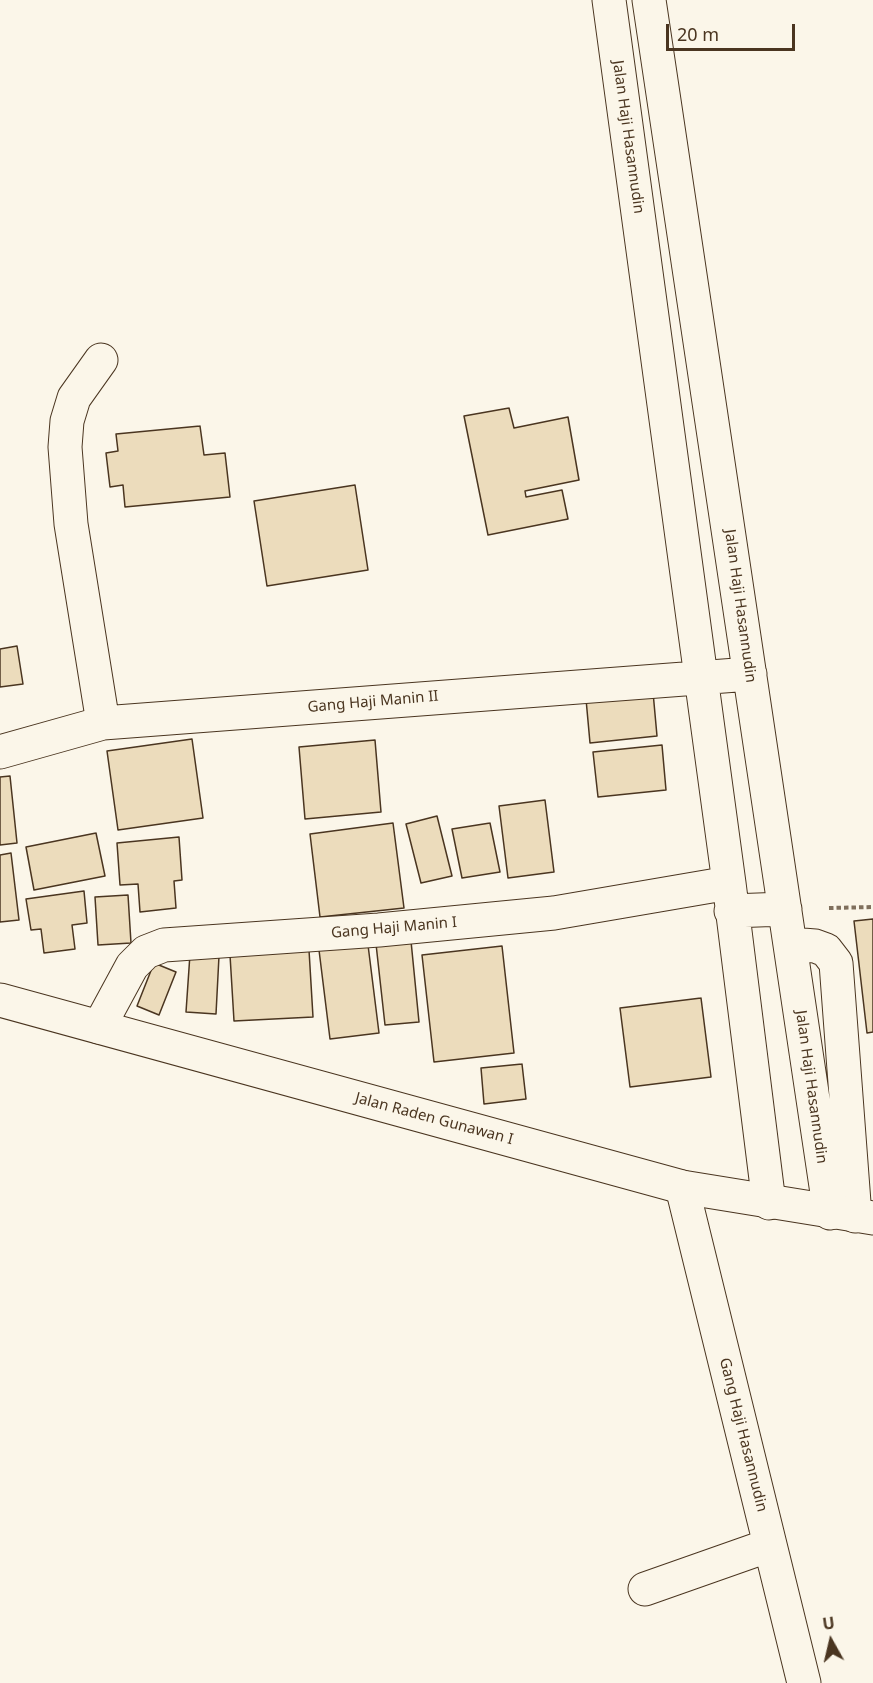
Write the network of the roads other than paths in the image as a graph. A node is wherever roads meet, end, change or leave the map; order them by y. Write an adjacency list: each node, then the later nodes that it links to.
1 (609, 0): 5 (main road, Jalan Haji Hasannudin)
2 (650, 0): 4 (main road, Jalan Haji Hasannudin)
3 (101, 360): 8 (main road)
4 (710, 399): 5 (main road); 6 (main road, Jalan Haji Hasannudin)
5 (664, 402): 7 (main road, Jalan Haji Hasannudin)
6 (750, 674): 7 (main road, Gang Haji Manin II); 11 (main road, Jalan Haji Hasannudin)
7 (702, 676): 8 (main road, Gang Haji Manin II); 10 (main road, Jalan Haji Hasannudin)
8 (103, 723): 9 (main road, Gang Haji Manin II)
9 (0, 752)
10 (730, 897): 11 (main road, Gang Haji Manin I); 14 (main road, Gang Haji Manin I); 16 (main road, Jalan Haji Hasannudin)
11 (785, 909): 12 (main road, Jalan Haji Hasannudin)
12 (790, 944): 17 (main road, Jalan Haji Hasannudin); 17 (main road)
13 (0, 1000): 14 (main road, Jalan Raden Gunawan I)
14 (99, 1027): 15 (main road, Jalan Raden Gunawan I)
15 (682, 1187): 16 (main road, Jalan Raden Gunawan I); 18 (main road, Gang Haji Hasannudin)
16 (769, 1203): 17 (main road, Jalan Raden Gunawan I)
17 (853, 1216)
18 (770, 1545): 19 (main road); 20 (main road, Gang Haji Hasannudin)
19 (645, 1589)
20 (804, 1683)

